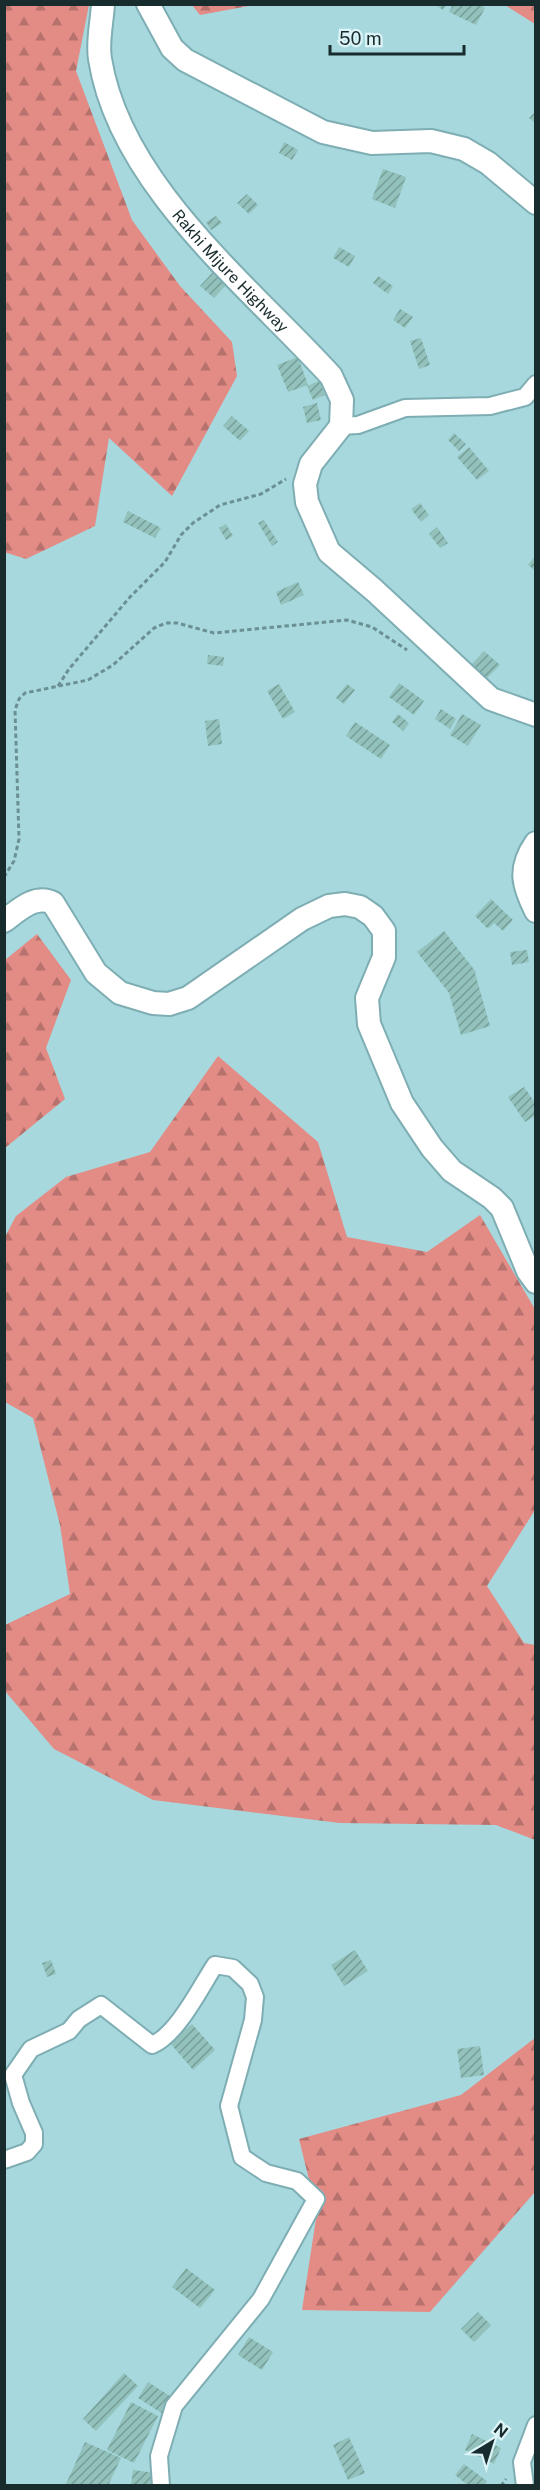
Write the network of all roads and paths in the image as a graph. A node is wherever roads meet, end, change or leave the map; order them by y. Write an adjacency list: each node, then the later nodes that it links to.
1 (104, 4): 5 (main road, Rakhi Mijure Highway)
2 (148, 4): 3 (main road)
3 (536, 203)
4 (536, 384): 5 (street)
5 (341, 426): 6 (main road)
6 (311, 464): 8 (path); 9 (main road)
7 (410, 652): 8 (path)
8 (58, 687): 11 (path)
9 (536, 715)
10 (536, 843): 12 (main road)
11 (4, 877)
12 (536, 911)
13 (4, 921): 14 (main road)
14 (536, 1282)
15 (4, 2160): 17 (street)
16 (536, 2425): 18 (street)
17 (161, 2486)
18 (525, 2486)

